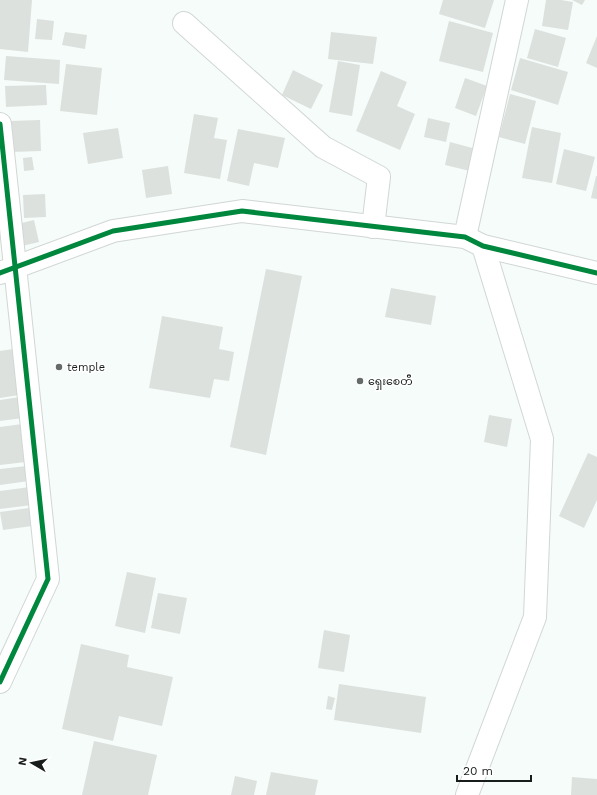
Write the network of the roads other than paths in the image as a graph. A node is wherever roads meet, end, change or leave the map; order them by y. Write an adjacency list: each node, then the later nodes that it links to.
1 (517, 0): 5 (street)
2 (184, 23): 4 (street)
3 (0, 124): 6 (street)
4 (373, 227): 5 (street); 6 (street)
5 (474, 242): 7 (street); 9 (street)
6 (8, 270): 8 (street)
7 (597, 273)
8 (0, 682)
9 (467, 795)

